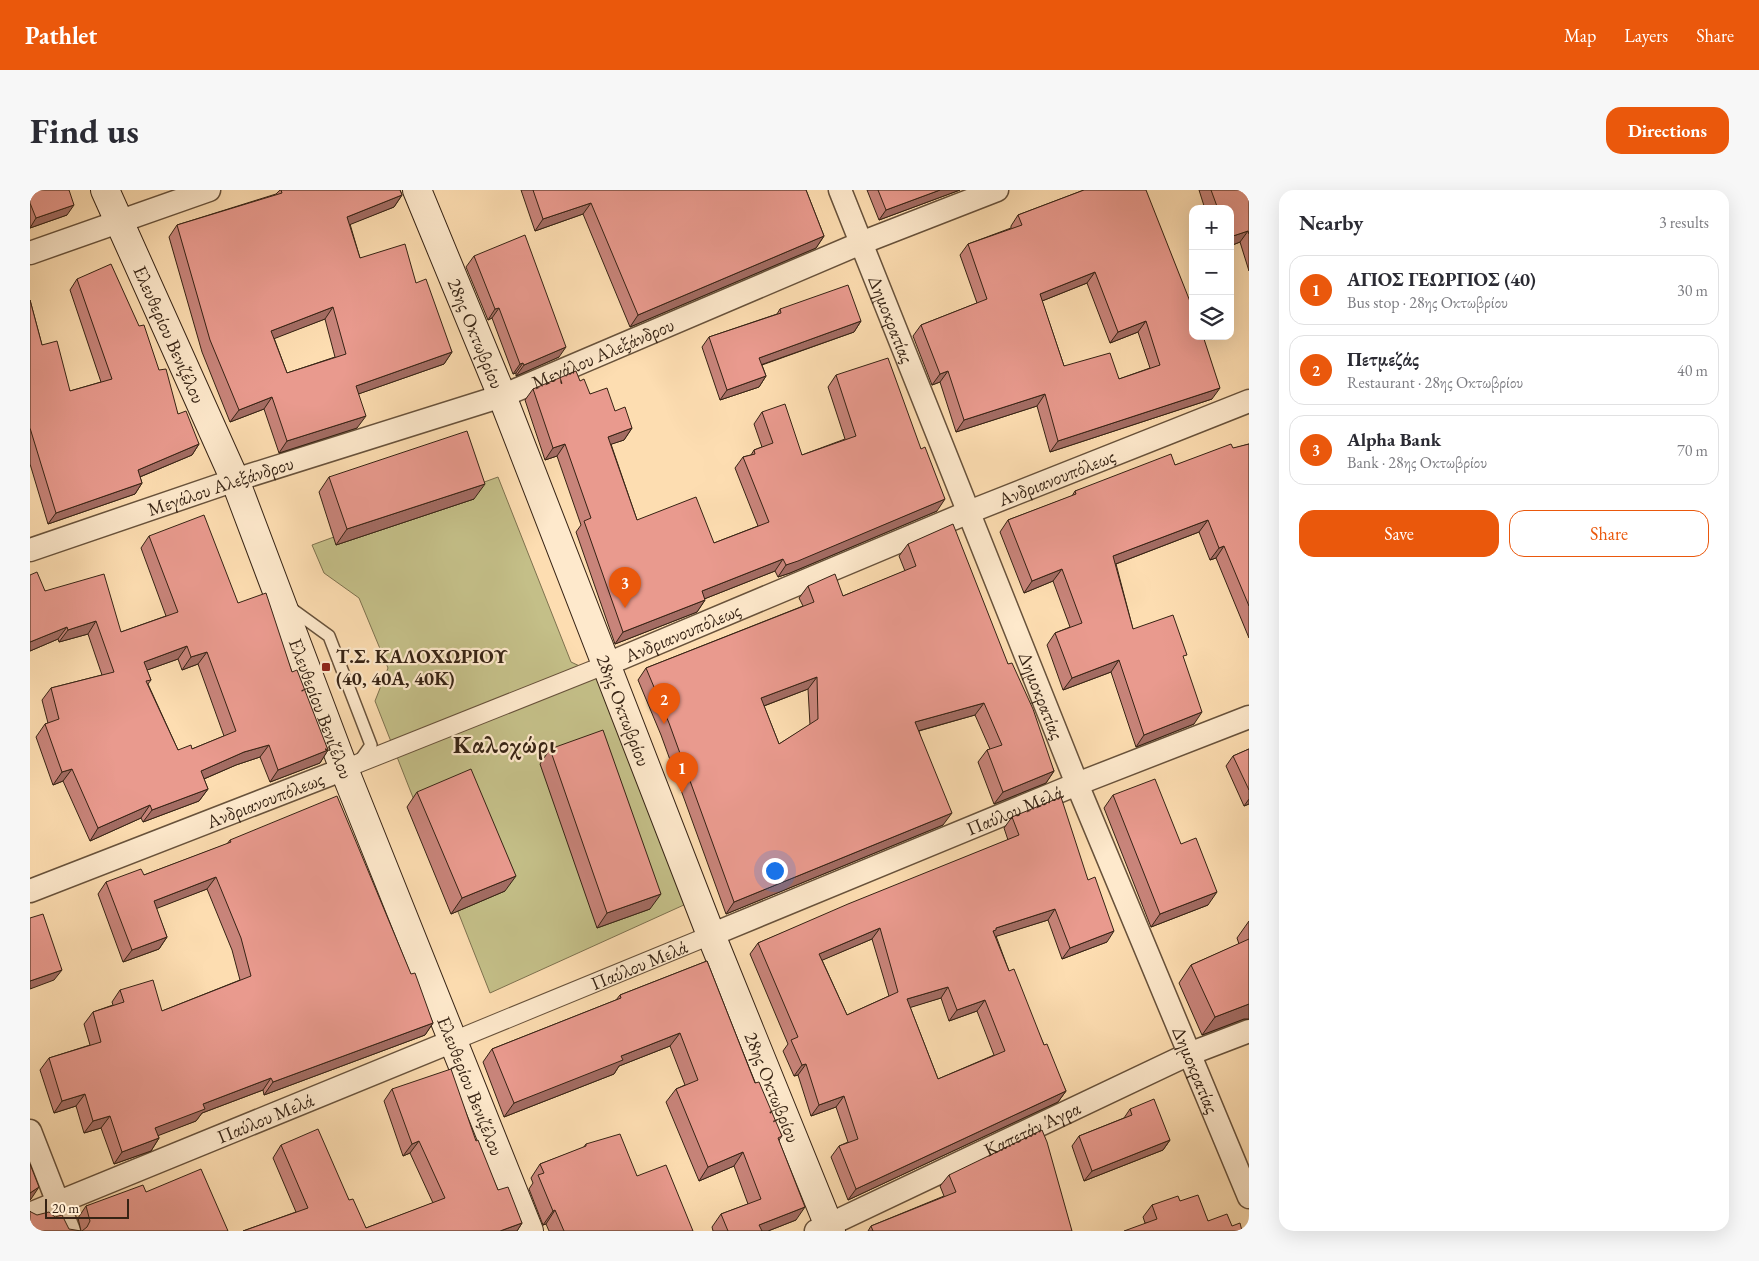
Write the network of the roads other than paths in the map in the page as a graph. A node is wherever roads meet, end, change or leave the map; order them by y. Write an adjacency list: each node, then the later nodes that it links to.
1 (105, 190): 6 (main road, Ελευθερίου Βενιζέλου)
2 (210, 190): 6 (street)
3 (417, 190): 9 (main road, 28ης Οκτωβρίου)
4 (840, 190): 7 (street, Δημοκρατίας)
5 (997, 190): 7 (street, Μεγάλου Αλεξάνδρου)
6 (119, 220): 8 (street); 11 (main road, Ελευθερίου Βενιζέλου)
7 (861, 243): 9 (street, Μεγάλου Αλεξάνδρου); 12 (street, Δημοκρατίας)
8 (30, 253)
9 (502, 396): 11 (street, Μεγάλου Αλεξάνδρου); 14 (main road, 28ης Οκτωβρίου)
10 (1249, 401): 12 (street, Ανδριανουπόλεως)
11 (235, 480): 13 (street, Μεγάλου Αλεξάνδρου); 16 (main road, Ελευθερίου Βενιζέλου)
12 (969, 512): 14 (street, Ανδριανουπόλεως); 17 (street, Δημοκρατίας)
13 (30, 550)
14 (605, 665): 16 (street, Ανδριανουπόλεως); 19 (main road, 28ης Οκτωβρίου)
15 (1249, 717): 17 (street, Παύλου Μελά)
16 (350, 770): 18 (street, Ανδριανουπόλεως); 21 (main road, Ελευθερίου Βενιζέλου)
17 (1077, 784): 19 (street, Παύλου Μελά); 22 (street, Δημοκρατίας)
18 (30, 891)
19 (711, 935): 21 (street, Παύλου Μελά); 27 (main road, 28ης Οκτωβρίου)
20 (1249, 1031): 22 (street, Καπετάν Άγρα)
21 (453, 1041): 25 (street, Παύλου Μελά); 29 (main road, Ελευθερίου Βενιζέλου)
22 (1188, 1054): 24 (street, Δημοκρατίας); 27 (street, Καπετάν Άγρα)
23 (30, 1131): 25 (street)
24 (1249, 1197)
25 (58, 1203): 26 (street, Παύλου Μελά); 28 (street)
26 (30, 1214)
27 (825, 1229)
28 (69, 1231)
29 (529, 1231)

